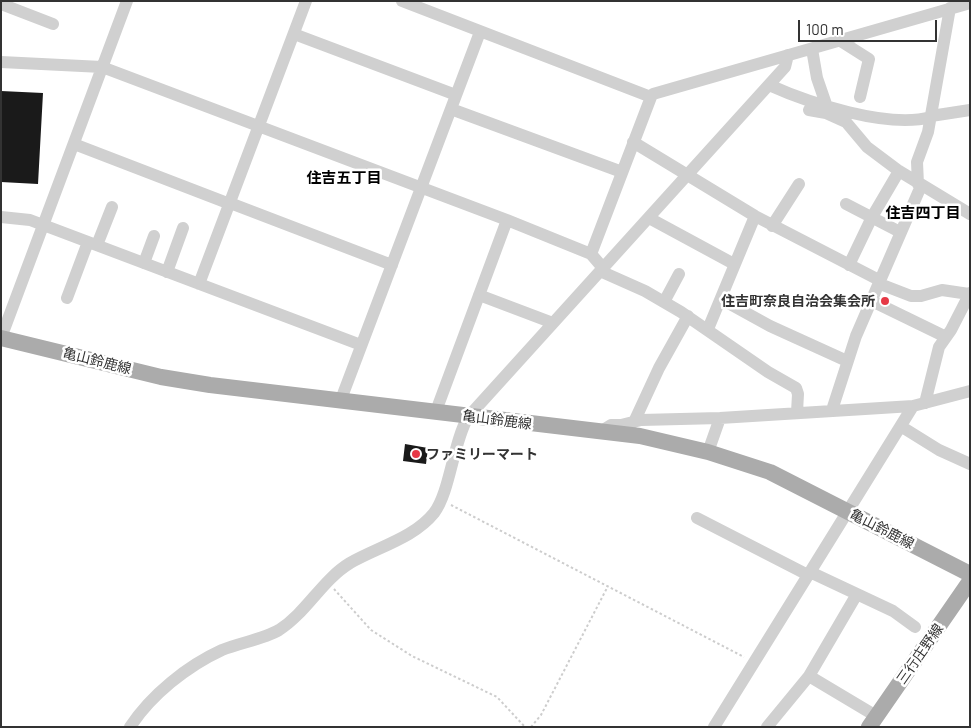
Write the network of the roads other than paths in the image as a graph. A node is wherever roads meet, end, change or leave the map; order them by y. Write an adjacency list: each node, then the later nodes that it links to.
1 (127, 1): 14 (street)
2 (306, 1): 9 (street)
3 (402, 1): 8 (street)
4 (970, 3): 6 (street)
5 (1, 4): 7 (street)
6 (950, 8): 10 (street); 23 (street)
7 (53, 24)
8 (480, 32): 16 (street); 17 (street)
9 (294, 34): 16 (street); 24 (street)
10 (839, 40): 11 (street); 18 (street)
11 (812, 49): 12 (street); 21 (street)
12 (788, 55): 15 (street); 17 (street)
13 (1, 62): 14 (street)
14 (102, 67): 24 (street); 26 (street)
15 (769, 85): 21 (street); 29 (street)
16 (456, 95): 19 (street)
17 (651, 97): 25 (street)
18 (860, 97)
19 (451, 109): 28 (street); 32 (street)
20 (809, 110): 21 (street)
21 (826, 110): 23 (street); 27 (street)
22 (970, 110): 23 (street)
23 (931, 116): 31 (street)
24 (259, 126): 32 (street); 33 (street)
25 (633, 142): 28 (street); 29 (street)
26 (74, 144): 33 (street); 42 (street)
27 (899, 171): 31 (street); 39 (street)
28 (622, 172): 48 (street)
29 (687, 175): 37 (street); 40 (street)
30 (799, 184): 43 (street)
31 (920, 185): 36 (street); 45 (street)
32 (421, 188): 41 (street); 51 (street)
33 (230, 203): 51 (street); 57 (street)
34 (846, 204): 39 (street)
35 (112, 207): 47 (street)
36 (970, 214)
37 (754, 216): 43 (street); 50 (street)
38 (1, 217): 42 (street)
39 (872, 217): 45 (street); 52 (street)
40 (649, 218): 50 (street); 53 (street)
41 (507, 220): 48 (street); 59 (street)
42 (44, 225): 47 (street); 68 (street)
43 (772, 226): 52 (street)
44 (183, 228): 54 (street)
45 (900, 232): 56 (street)
46 (154, 236): 49 (street)
47 (92, 244): 49 (street); 60 (street)
48 (591, 254): 53 (street)
49 (144, 263): 54 (street)
50 (734, 264): 61 (street)
51 (392, 265): 69 (street)
52 (849, 265): 56 (street)
53 (601, 270): 63 (street); 65 (street)
54 (167, 272): 57 (street)
55 (679, 274): 63 (street)
56 (879, 282): 58 (street); 62 (street)
57 (199, 284): 69 (street)
58 (969, 294): 67 (street)
59 (479, 295): 65 (street); 75 (street)
60 (66, 298)
61 (721, 299): 66 (street); 70 (street)
62 (872, 301): 67 (street); 70 (street)
63 (664, 302): 64 (street)
64 (688, 316): 66 (street); 79 (street)
65 (552, 323): 77 (street)
66 (708, 329): 76 (street)
67 (946, 337): 73 (street)
68 (1, 338): 72 (main road, 亀山鈴鹿線)
69 (361, 345): 72 (street)
70 (847, 361): 74 (street)
71 (970, 391): 73 (street)
72 (340, 402): 75 (main road, 亀山鈴鹿線)
73 (919, 404): 74 (street); 80 (street)
74 (832, 410): 76 (street)
75 (436, 411): 77 (main road, 亀山鈴鹿線)
76 (797, 412): 78 (street)
77 (468, 417): 81 (main road, 亀山鈴鹿線); 93 (street)
78 (720, 418): 79 (street); 82 (street)
79 (634, 422): 81 (street)
80 (902, 427): 83 (street); 84 (street)
81 (601, 431): 82 (main road, 亀山鈴鹿線)
82 (708, 452): 84 (main road, 亀山鈴鹿線)
83 (970, 464)
84 (849, 512): 86 (street); 87 (main road, 亀山鈴鹿線)
85 (697, 518): 86 (street)
86 (809, 574): 89 (street); 94 (street)
87 (970, 574)
88 (970, 581): 92 (main road, 三行庄野線)
89 (858, 594): 90 (street); 91 (street)
90 (916, 626)
91 (810, 676): 92 (street); 95 (street)
92 (873, 721)
93 (130, 727)
94 (714, 727)
95 (767, 727)

